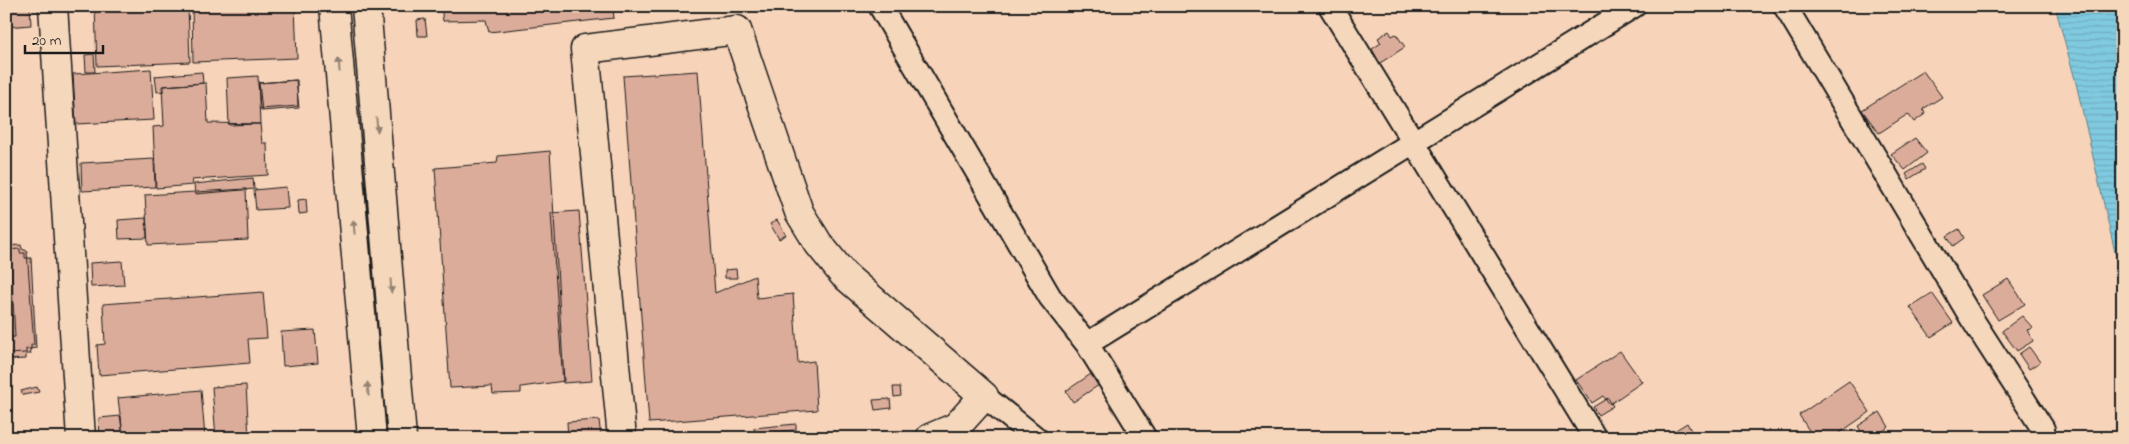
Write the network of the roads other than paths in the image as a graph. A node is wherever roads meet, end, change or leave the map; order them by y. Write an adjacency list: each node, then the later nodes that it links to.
1 (53, 6): 11 (street)
2 (334, 6): 12 (street, one-way to 2)
3 (366, 6): 13 (street, one-way to 13)
4 (880, 6): 9 (street)
5 (1330, 6): 8 (street)
6 (1634, 6): 8 (street)
7 (1785, 6): 19 (street)
8 (1414, 144): 9 (street); 18 (street)
9 (1087, 344): 17 (street)
10 (984, 396): 14 (street); 15 (street); 16 (street)
11 (81, 438)
12 (372, 438)
13 (402, 438)
14 (622, 438)
15 (930, 438)
16 (1036, 438)
17 (1145, 438)
18 (1595, 438)
19 (2042, 438)

